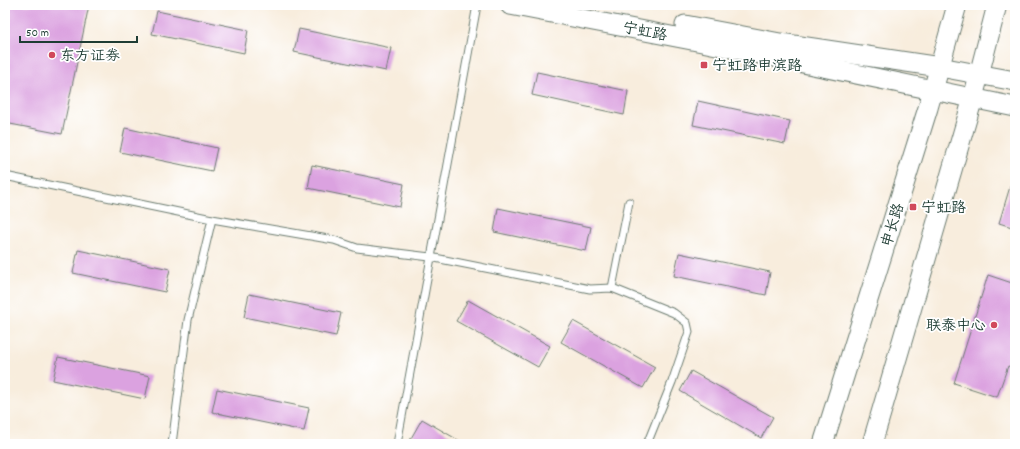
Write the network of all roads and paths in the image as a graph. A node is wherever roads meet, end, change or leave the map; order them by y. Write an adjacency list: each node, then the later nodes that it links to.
1 (477, 5): 15 (lane)
2 (510, 5): 9 (main road, 宁虹路)
3 (575, 5): 6 (main road)
4 (957, 5): 6 (main road, 申长路)
5 (997, 5): 7 (main road)
6 (940, 67): 7 (main road); 9 (main road, 申长路)
7 (980, 75): 8 (main road); 10 (main road)
8 (1015, 81)
9 (934, 90): 10 (main road, 宁虹路); 20 (main road, 申长路)
10 (973, 98): 11 (main road, 宁虹路); 21 (main road)
11 (1015, 107)
12 (5, 176): 14 (lane)
13 (629, 202): 16 (lane)
14 (212, 219): 15 (lane); 17 (lane)
15 (430, 257): 16 (lane); 18 (lane)
16 (612, 288): 19 (lane)
17 (172, 444)
18 (397, 444)
19 (647, 444)
20 (823, 444)
21 (872, 444)

